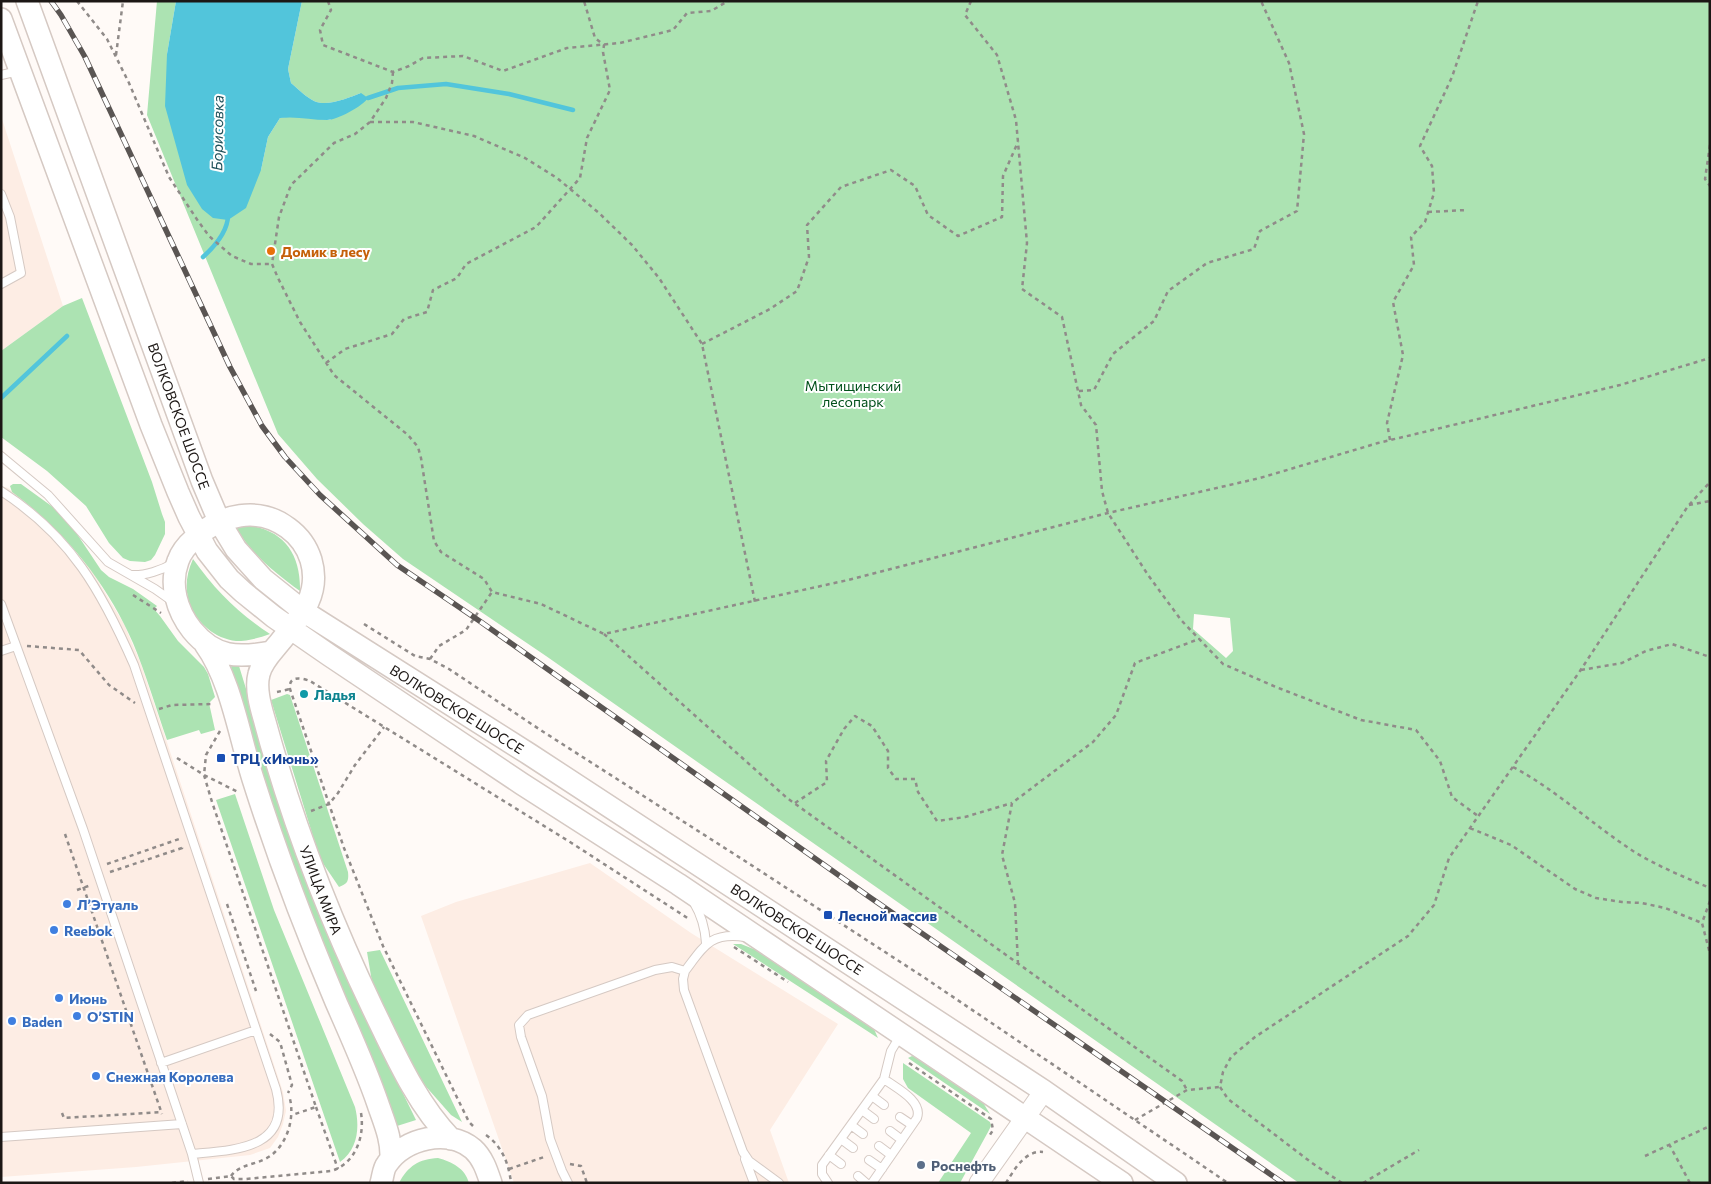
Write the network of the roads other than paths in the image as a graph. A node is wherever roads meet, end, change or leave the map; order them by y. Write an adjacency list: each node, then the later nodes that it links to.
1 (27, 1): 8 (main road, ВОЛКОВСКОЕ ШОССЕ)
2 (1, 19): 3 (main road, ВОЛКОВСКОЕ ШОССЕ)
3 (11, 73): 9 (main road, ВОЛКОВСКОЕ ШОССЕ)
4 (1, 194): 5 (lane)
5 (1, 284)
6 (3, 461): 11 (lane)
7 (1, 491): 24 (lane)
8 (219, 521): 9 (main road, УЛИЦА МИРА); 14 (main road, ВОЛКОВСКОЕ ШОССЕ); 14 (main road, УЛИЦА МИРА)
9 (198, 535): 10 (main road, УЛИЦА МИРА); 15 (main road, ВОЛКОВСКОЕ ШОССЕ)
10 (178, 560): 11 (lane); 13 (main road)
11 (126, 573): 13 (lane)
12 (1, 604): 17 (lane)
13 (179, 608): 16 (main road, УЛИЦА МИРА)
14 (303, 611): 15 (main road, УЛИЦА МИРА); 28 (main road, ВОЛКОВСКОЕ ШОССЕ)
15 (290, 628): 19 (main road, УЛИЦА МИРА); 20 (main road, ВОЛКОВСКОЕ ШОССЕ)
16 (205, 644): 19 (main road); 52 (main road, УЛИЦА МИРА)
17 (16, 646): 18 (lane); 26 (lane)
18 (1, 651)
19 (271, 652): 41 (main road, УЛИЦА МИРА)
20 (678, 884): 21 (main road, ВОЛКОВСКОЕ ШОССЕ); 22 (lane)
21 (757, 939): 22 (lane); 25 (main road, ВОЛКОВСКОЕ ШОССЕ)
22 (706, 943): 23 (lane)
23 (685, 971): 46 (lane); 58 (lane)
24 (256, 1030): 26 (lane); 47 (lane)
25 (901, 1034): 27 (lane); 33 (main road, ВОЛКОВСКОЕ ШОССЕ)
26 (161, 1063): 35 (lane)
27 (884, 1079): 29 (lane); 37 (lane)
28 (1044, 1091): 33 (street); 66 (main road, ВОЛКОВСКОЕ ШОССЕ)
29 (872, 1096): 30 (lane); 31 (lane)
30 (884, 1105)
31 (862, 1110): 34 (lane); 36 (lane)
32 (900, 1117): 37 (lane)
33 (1025, 1118): 64 (street); 65 (main road, ВОЛКОВСКОЕ ШОССЕ)
34 (874, 1119)
35 (182, 1124): 40 (lane); 47 (lane)
36 (851, 1125): 39 (lane); 42 (lane)
37 (912, 1125): 43 (lane)
38 (890, 1131): 43 (lane)
39 (863, 1134)
40 (1, 1137)
41 (451, 1139): 52 (main road); 57 (main road)
42 (841, 1139): 45 (lane); 48 (lane)
43 (902, 1140): 49 (lane)
44 (879, 1146): 49 (lane)
45 (853, 1148)
46 (743, 1152): 59 (lane); 60 (lane)
47 (192, 1154): 55 (lane)
48 (830, 1155): 51 (lane); 61 (lane)
49 (891, 1155): 53 (lane)
50 (869, 1160): 53 (lane)
51 (841, 1164)
52 (386, 1169): 56 (street)
53 (882, 1169): 63 (lane)
54 (858, 1176): 62 (lane)
55 (199, 1183)
56 (368, 1183)
57 (491, 1183)
58 (568, 1183)
59 (754, 1183)
60 (779, 1183)
61 (828, 1183)
62 (866, 1183)
63 (872, 1183)
64 (979, 1183)
65 (1122, 1183)
66 (1176, 1183)

